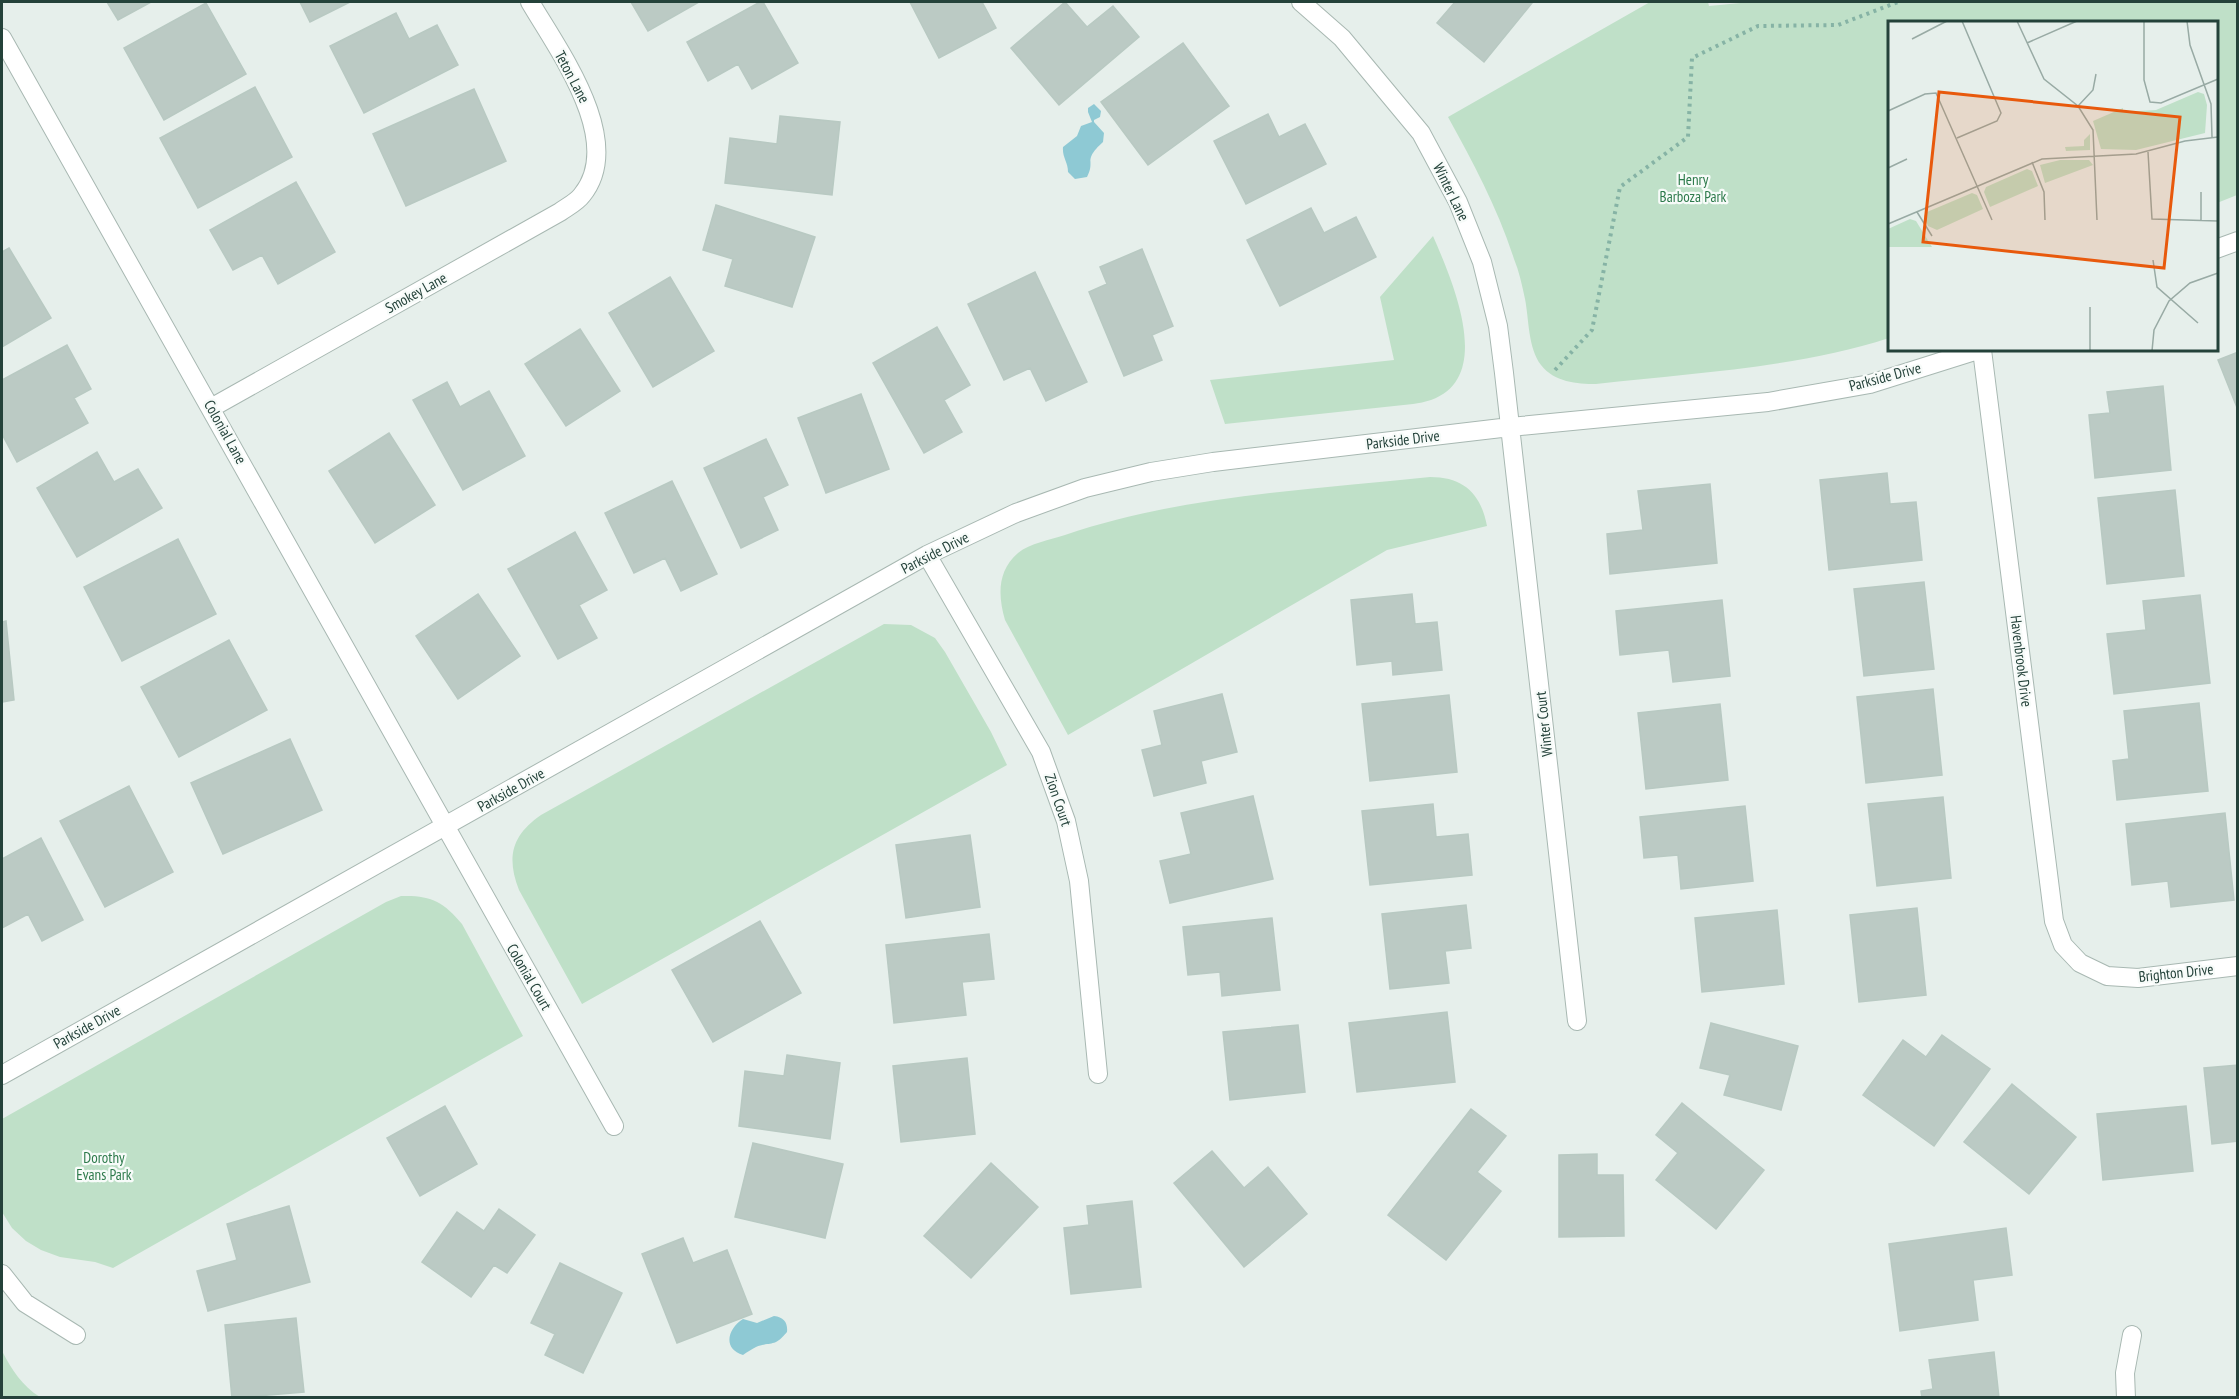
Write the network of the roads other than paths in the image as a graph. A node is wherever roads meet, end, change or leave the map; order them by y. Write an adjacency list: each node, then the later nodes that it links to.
1 (530, 2): 4 (street, Teton Lane)
2 (1301, 2): 10 (street, Winter Lane)
3 (2, 38): 9 (street, Colonial Lane)
4 (597, 157): 9 (street, Smokey Lane)
5 (2238, 241): 6 (street)
6 (2218, 249)
7 (1977, 351): 10 (street, Parkside Drive)
8 (1980, 351): 13 (street, Havenbrook Drive)
9 (211, 408): 12 (street, Colonial Lane)
10 (1510, 427): 11 (street, Parkside Drive); 15 (street, Winter Court)
11 (927, 555): 12 (street, Parkside Drive); 16 (street, Zion Court)
12 (445, 828): 17 (street, Parkside Drive); 18 (street, Colonial Court)
13 (2080, 963): 14 (street, Brighton Drive)
14 (2238, 966)
15 (1577, 1021)
16 (1098, 1074)
17 (2, 1075)
18 (614, 1126)
19 (2, 1274): 20 (street)
20 (76, 1335)
21 (2133, 1335): 22 (street)
22 (2126, 1398)

